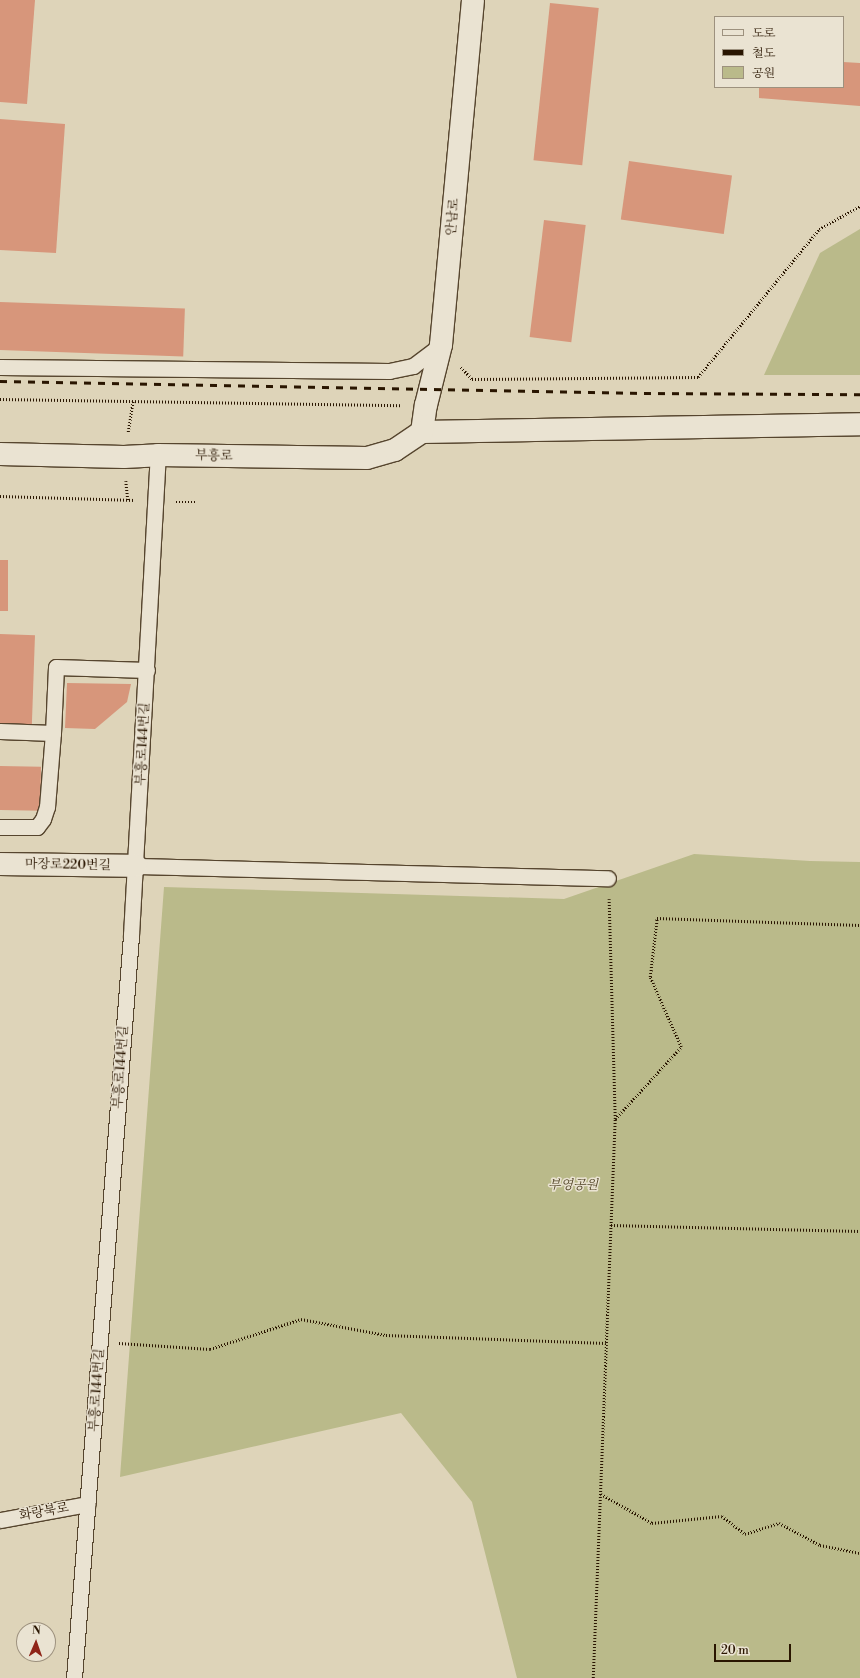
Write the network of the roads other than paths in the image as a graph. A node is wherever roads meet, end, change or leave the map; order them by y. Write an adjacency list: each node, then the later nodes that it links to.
1 (473, 0): 2 (main road, 안남로)
2 (441, 346): 3 (lane); 5 (main road, 안남로)
3 (0, 366)
4 (860, 424): 5 (main road)
5 (422, 432): 7 (main road, 부흥로)
6 (0, 454): 7 (main road, 부흥로)
7 (158, 455): 8 (lane, 부흥로144번길)
8 (147, 670): 10 (lane); 13 (lane, 부흥로144번길)
9 (0, 731): 10 (lane)
10 (53, 733): 11 (lane)
11 (0, 827)
12 (0, 864): 13 (main road, 마장로220번길)
13 (136, 866): 14 (lane); 15 (lane, 부흥로144번길)
14 (608, 878)
15 (88, 1504): 16 (lane, 화랑북로); 17 (lane, 부흥로144번길)
16 (0, 1520)
17 (74, 1678)

